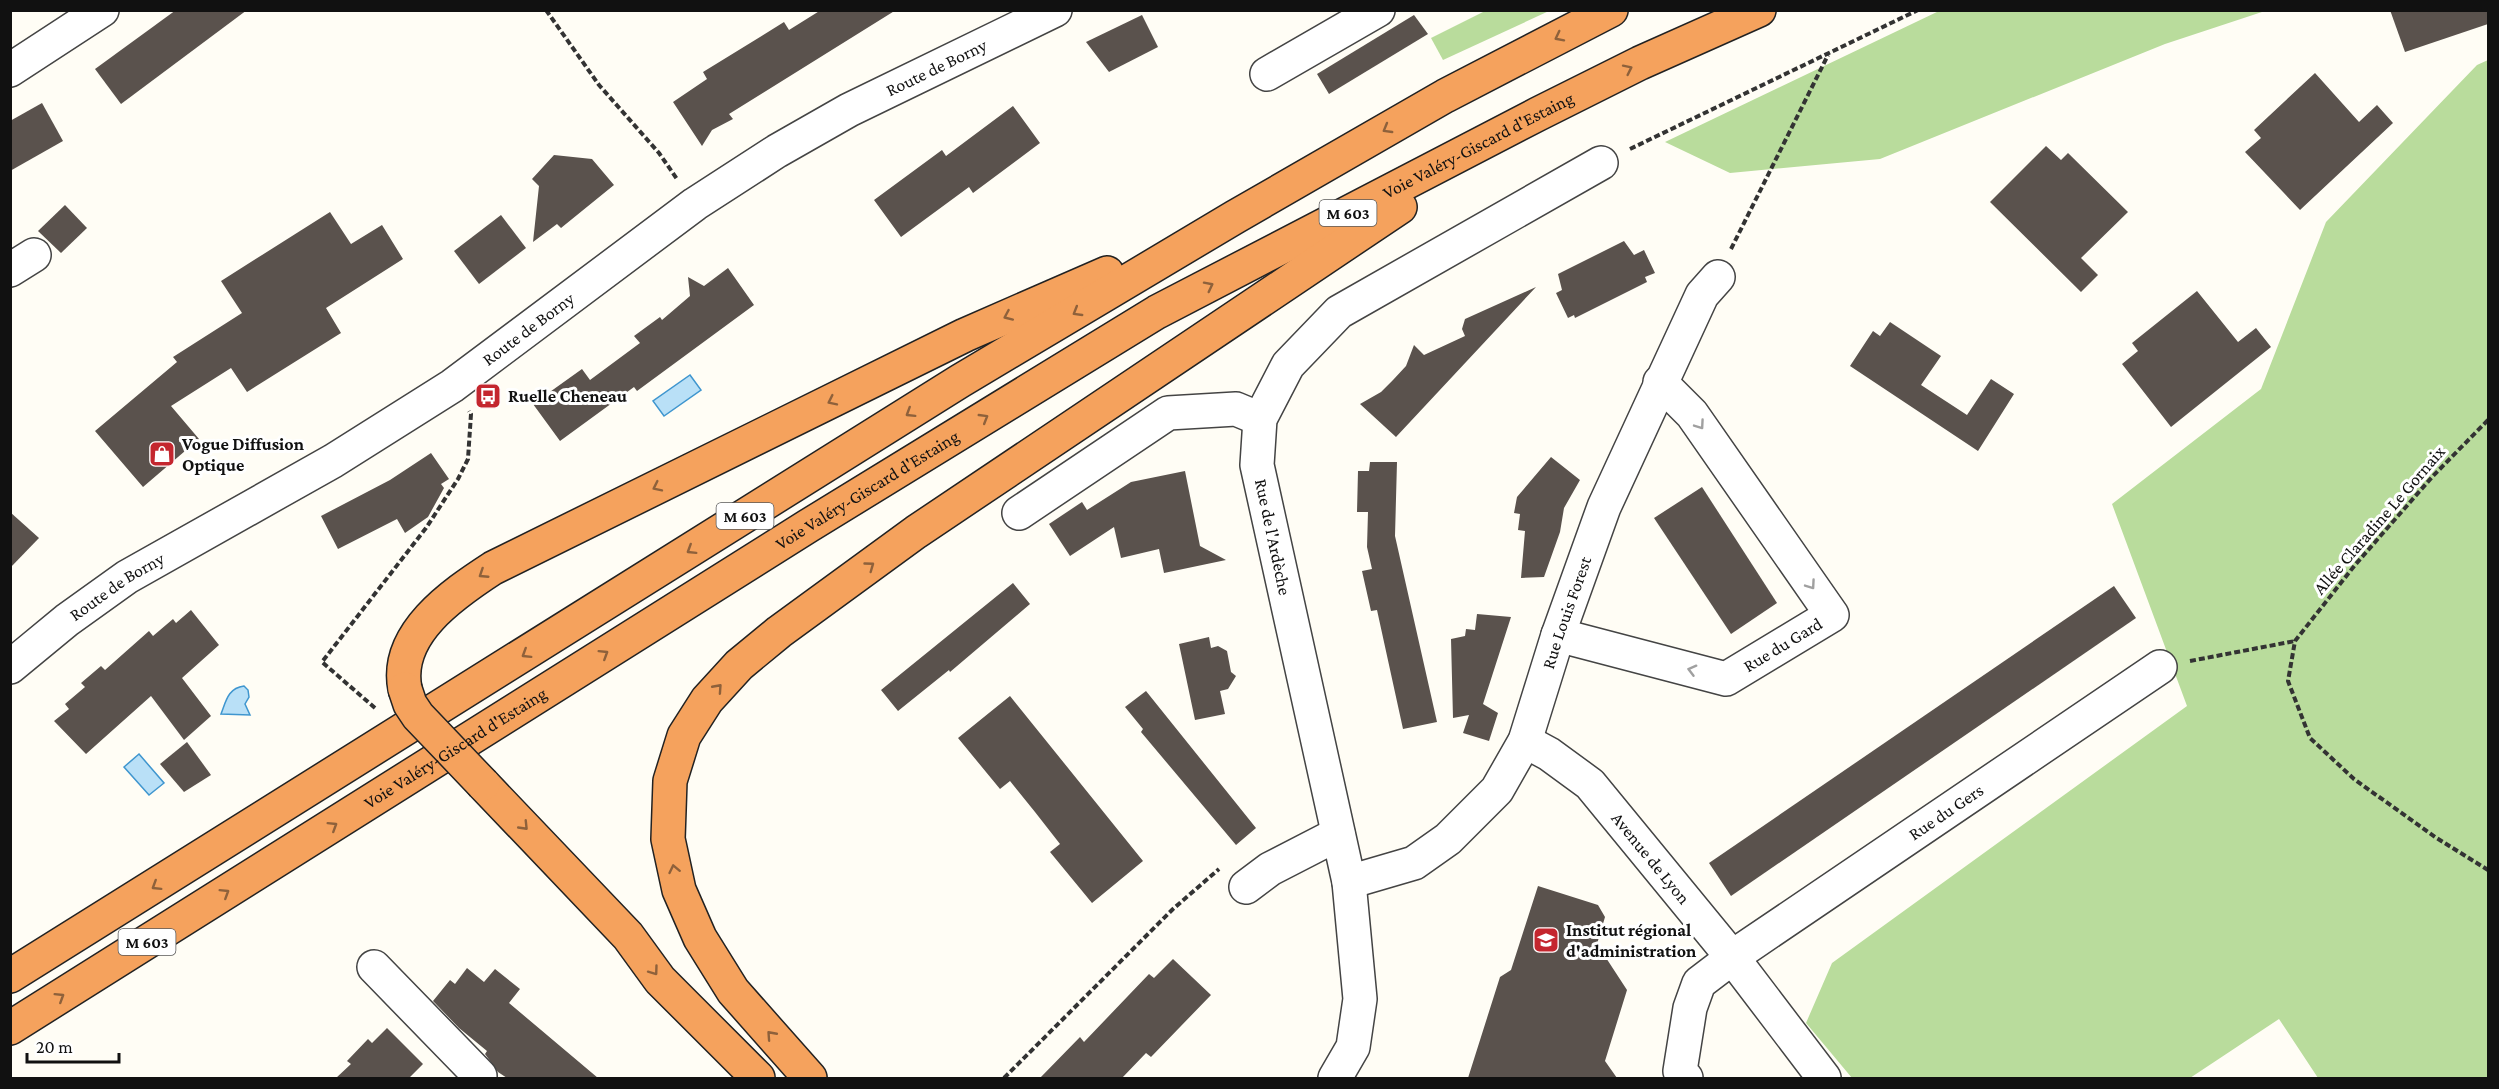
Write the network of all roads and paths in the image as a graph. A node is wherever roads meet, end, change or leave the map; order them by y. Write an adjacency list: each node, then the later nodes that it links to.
1 (102, 10): 9 (street)
2 (546, 10): 13 (path)
3 (1055, 10): 13 (street, Route de Borny)
4 (1378, 10): 10 (street)
5 (1611, 10): 14 (highway, M 603, one-way to 14)
6 (1759, 10): 11 (highway, Voie Valéry-Giscard d'Estaing / M 603, one-way to 6)
7 (1918, 10): 8 (path)
8 (1829, 54): 12 (path); 15 (path)
9 (10, 70)
10 (1268, 74)
11 (1538, 114): 34 (highway, Voie Valéry-Giscard d'Estaing / M 603, one-way to 11); 37 (highway, one-way to 11)
12 (1601, 163): 18 (street, Rue de l'Ardèche)
13 (695, 204): 17 (street, Route de Borny)
14 (1235, 217): 33 (highway, M 603, one-way to 33); 36 (highway, one-way to 36, bridge)
15 (1718, 277): 16 (street, Rue Louis Forest)
16 (1660, 382): 21 (street, Rue Louis Forest); 21 (street, Rue du Gard, one-way to 21)
17 (452, 386): 24 (street, Route de Borny); 25 (path)
18 (1260, 419): 20 (street); 27 (street, Rue de l'Ardèche)
19 (2488, 420): 22 (path, Allée Claradine Le Gornaix)
20 (1019, 513)
21 (1558, 635): 26 (street, Rue Louis Forest)
22 (2295, 641): 23 (path); 28 (path, Allée Claradine Le Gornaix)
23 (2160, 666): 31 (street, Rue du Gers)
24 (10, 667)
25 (375, 708)
26 (1525, 741): 30 (street, Rue Louis Forest); 31 (street, Avenue de Lyon)
27 (1338, 834): 29 (street); 30 (street, Rue de l'Ardèche)
28 (2488, 870)
29 (1236, 874): 38 (path)
30 (1349, 882): 39 (street, Rue de l'Ardèche)
31 (1732, 957): 40 (street, Rue du Gers); 41 (street, Avenue de Lyon)
32 (374, 967): 35 (street)
33 (10, 976)
34 (10, 1028)
35 (477, 1078)
36 (758, 1078)
37 (810, 1078)
38 (1004, 1078)
39 (1335, 1078)
40 (1686, 1078)
41 (1824, 1078)

